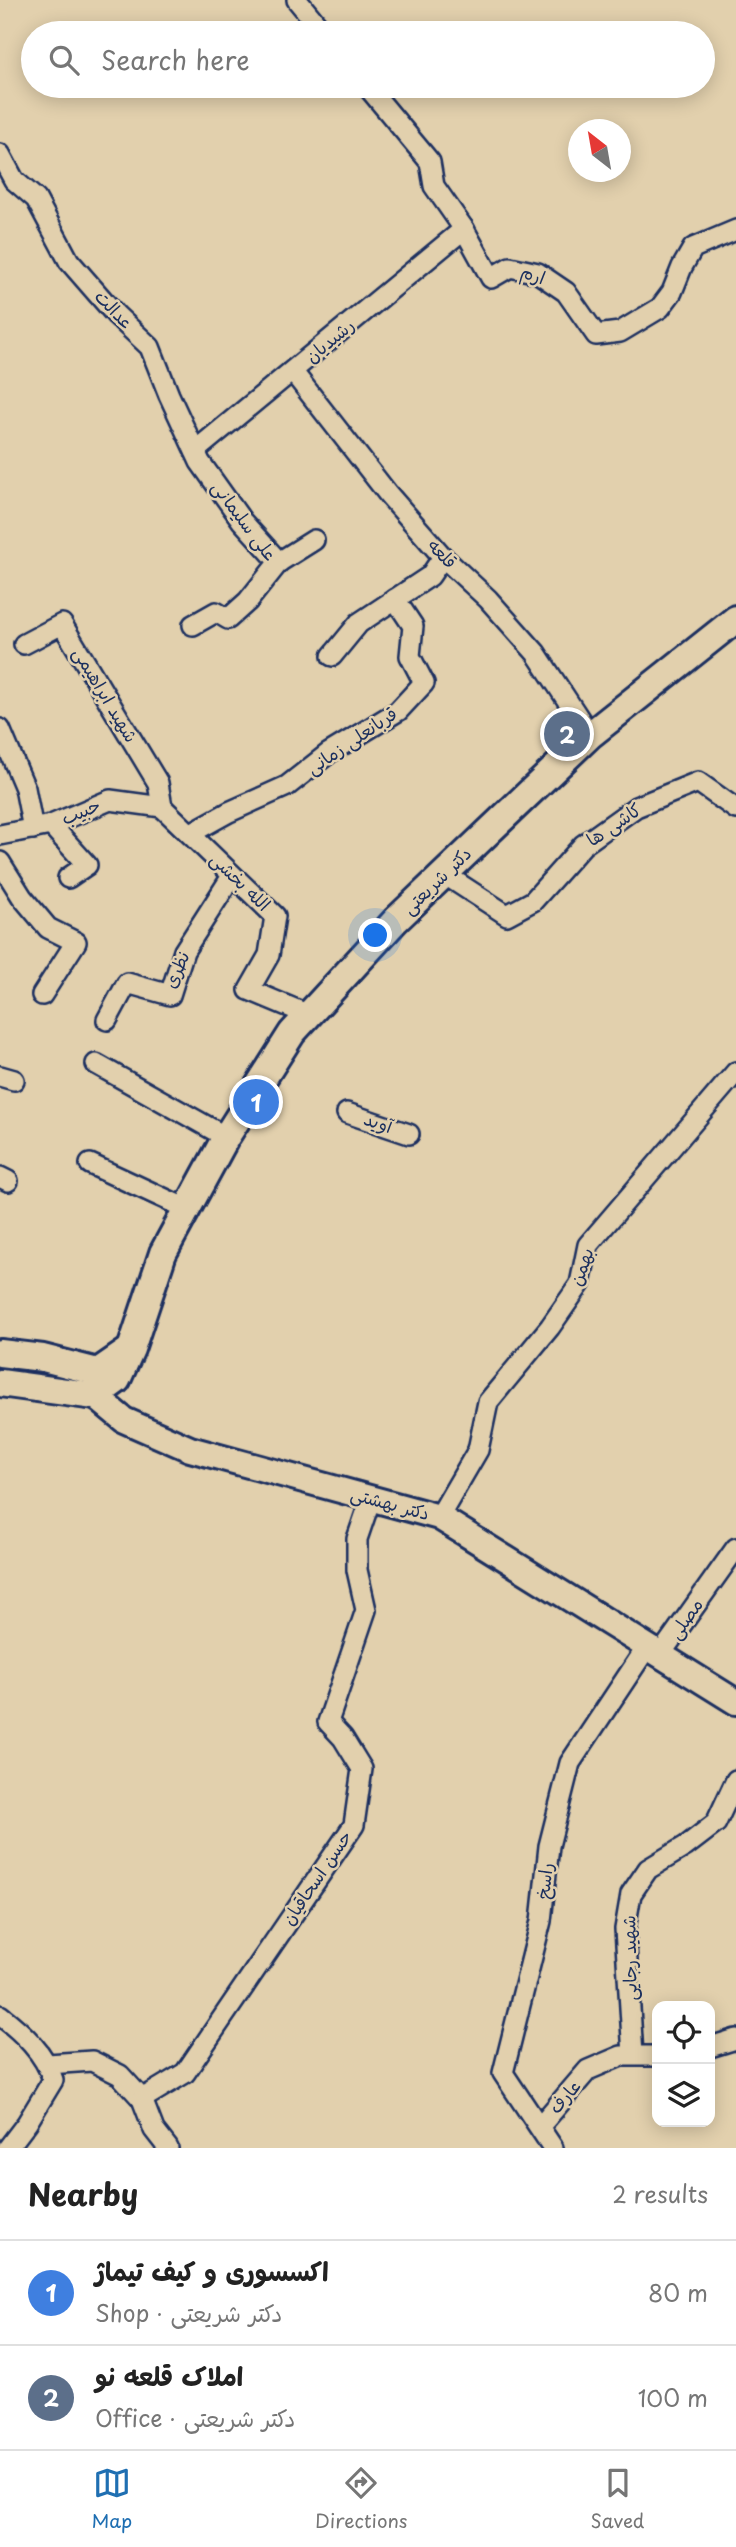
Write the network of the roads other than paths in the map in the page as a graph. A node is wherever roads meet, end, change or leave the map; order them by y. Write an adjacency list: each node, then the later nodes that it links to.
1 (297, 0): 2 (street)
2 (314, 21)
3 (378, 98): 6 (street, ارم)
4 (0, 154): 5 (street, عدالت)
5 (7, 183): 9 (street, عدالت)
6 (464, 229): 7 (street, ارم); 8 (street, رشیدیان)
7 (736, 230)
8 (293, 372): 9 (street, رشیدیان); 11 (street, قلعه)
9 (195, 451): 12 (street, علی سلیمانی)
10 (314, 540): 12 (street)
11 (443, 556): 13 (street); 19 (street, قلعه)
12 (279, 562): 15 (street, علی سلیمانی)
13 (395, 599): 17 (street); 23 (street, قربانعلی زمانی)
14 (736, 619): 19 (main road, دکتر شریعتی)
15 (193, 625)
16 (24, 644): 20 (street, شهید ابراهیمی)
17 (332, 656)
18 (0, 729): 22 (street)
19 (590, 735): 26 (main road, دکتر شریعتی)
20 (162, 807): 22 (street, حبیب); 23 (street, الله بخشی)
21 (736, 809): 26 (street, کاشی ها)
22 (42, 827): 24 (street, حبیب); 28 (street)
23 (191, 834): 27 (street, الله بخشی)
24 (0, 835)
25 (0, 862): 29 (street)
26 (444, 874): 30 (main road, دکتر شریعتی)
27 (232, 876): 30 (street, الله بخشی); 31 (street, نظری)
28 (68, 878)
29 (42, 995)
30 (309, 1014): 36 (main road, دکتر شریعتی)
31 (107, 1020)
32 (96, 1064): 36 (street)
33 (736, 1072): 44 (street, بهمن)
34 (347, 1113): 35 (street, آوید)
35 (409, 1134)
36 (226, 1137): 38 (main road, دکتر شریعتی)
37 (89, 1164): 38 (street)
38 (187, 1209): 39 (main road, دکتر شریعتی)
39 (131, 1349): 40 (main road); 42 (main road, دکتر شریعتی)
40 (0, 1353)
41 (0, 1382): 42 (main road)
42 (95, 1396): 43 (street, دکتر بهشتی)
43 (371, 1498): 44 (street, دکتر بهشتی); 55 (street, حسن اسحاقیان)
44 (439, 1517): 46 (street, دکتر بهشتی)
45 (736, 1548): 46 (street, مصلی)
46 (654, 1651): 47 (street, دکتر بهشتی); 56 (street, راسخ)
47 (736, 1702)
48 (736, 1780): 52 (street, شهید رجایی)
49 (0, 2015): 54 (street)
50 (736, 2039): 51 (street)
51 (715, 2045)
52 (634, 2056): 53 (street, عارف); 56 (street, عارف)
53 (652, 2056)
54 (48, 2064): 55 (street); 57 (street)
55 (142, 2099): 58 (street)
56 (540, 2126): 59 (street, عارف)
57 (8, 2148)
58 (168, 2148)
59 (553, 2148)

